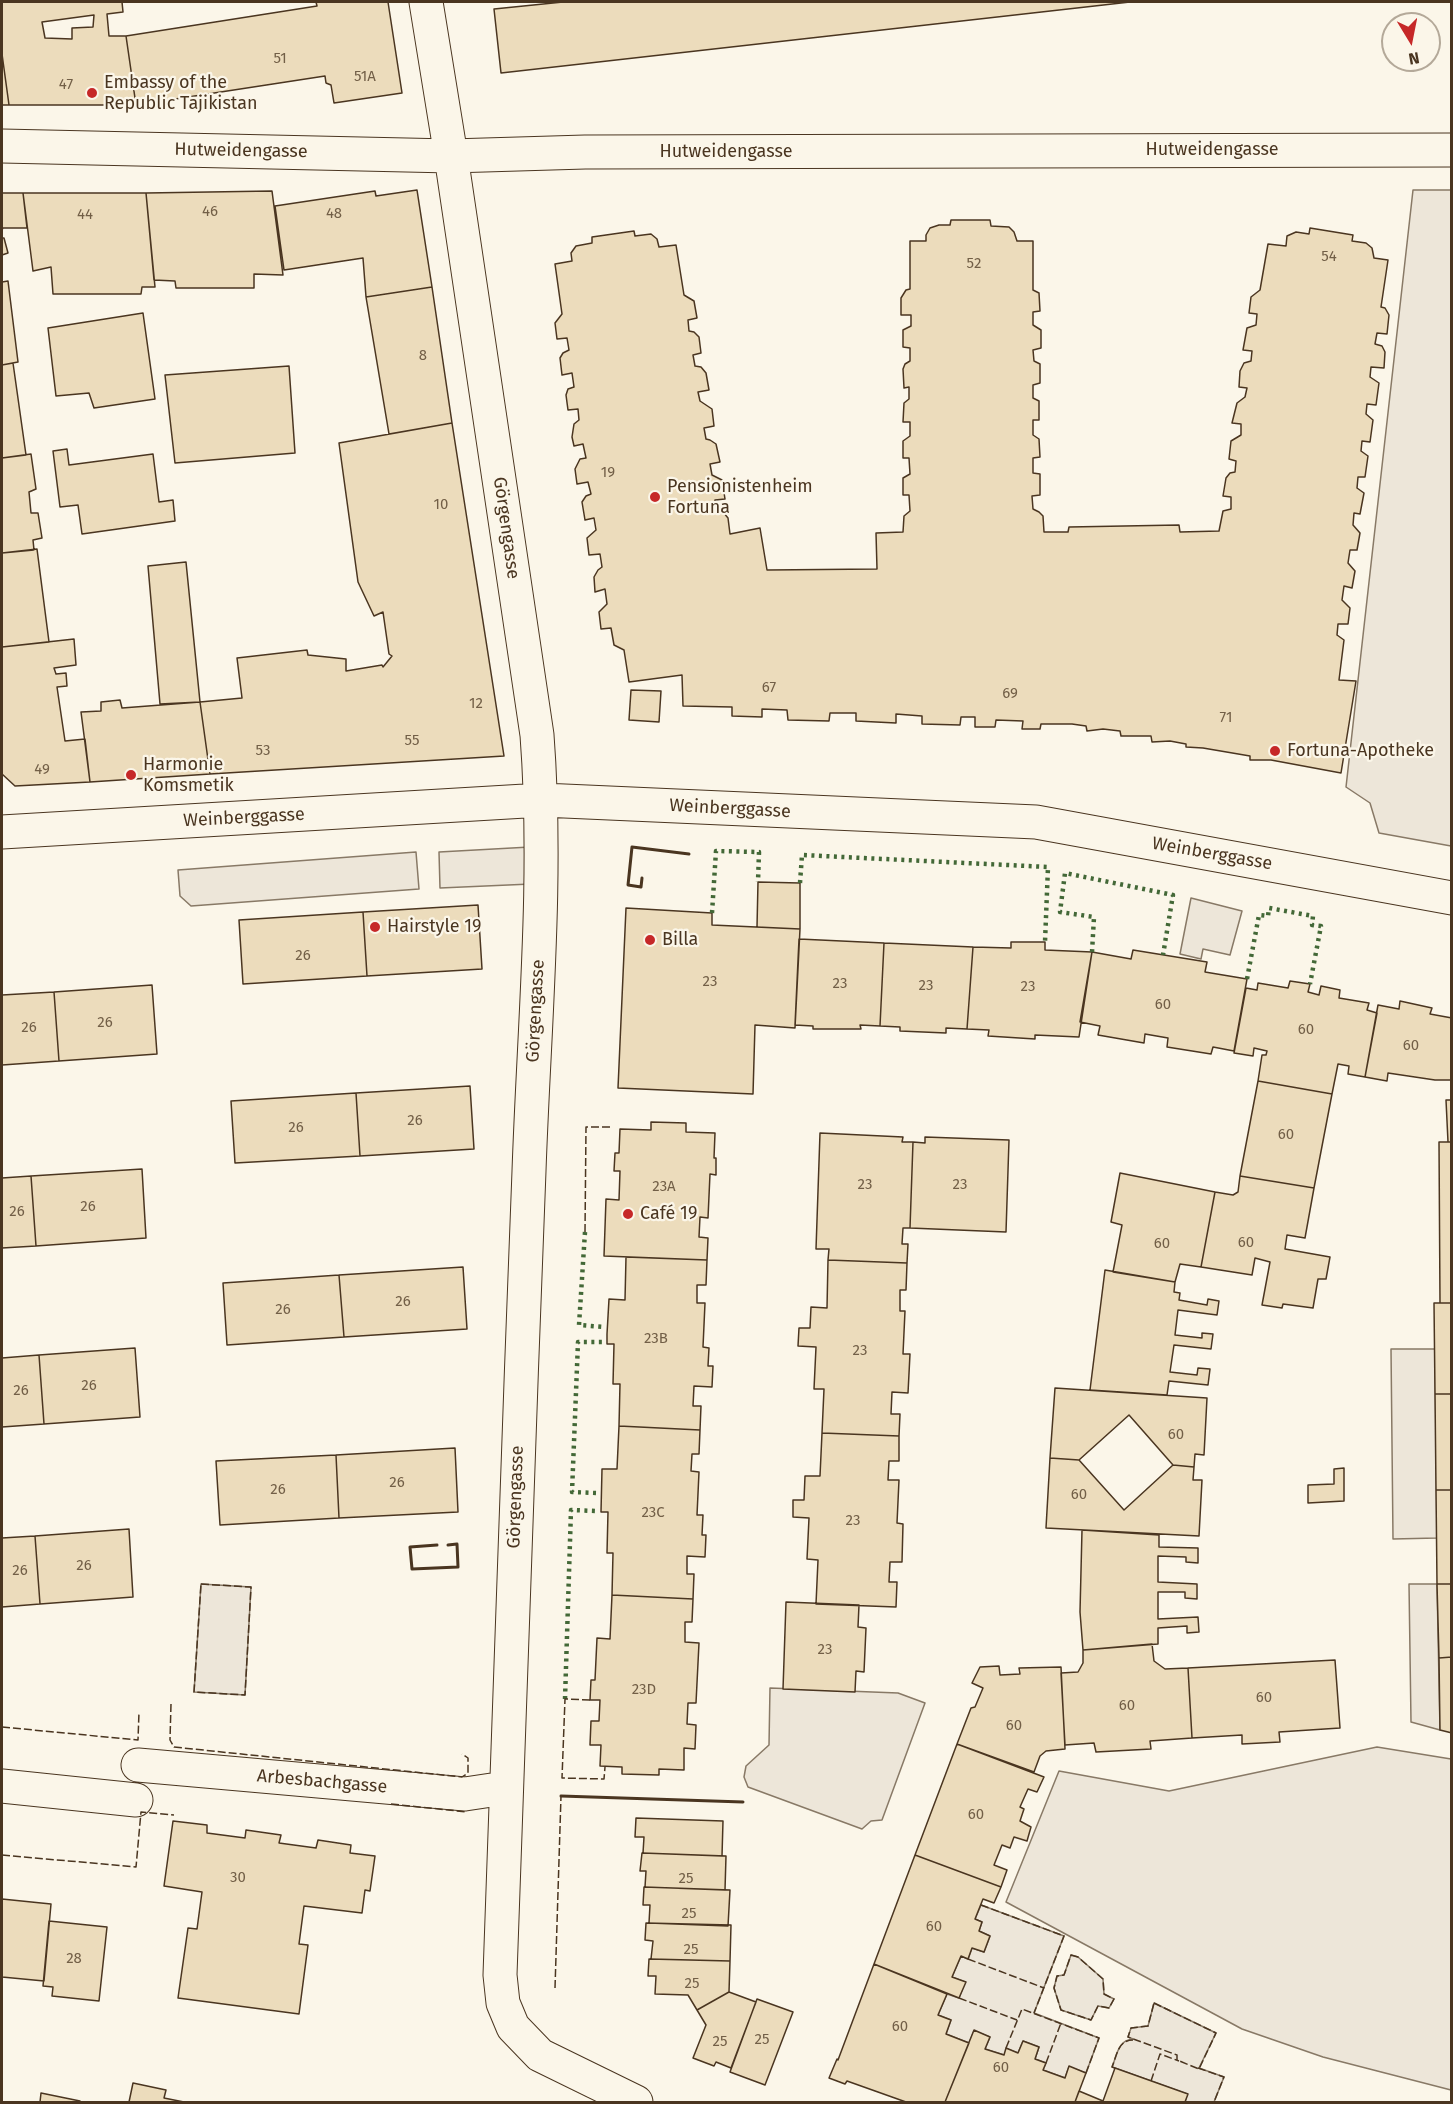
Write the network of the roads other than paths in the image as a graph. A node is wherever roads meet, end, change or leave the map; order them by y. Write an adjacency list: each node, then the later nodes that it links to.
1 (426, 2): 4 (street, Görgengasse)
2 (2, 146): 4 (street, Hutweidengasse)
3 (1452, 150): 4 (street, Hutweidengasse)
4 (451, 156): 5 (street, Görgengasse)
5 (542, 800): 6 (street, Weinberggasse); 7 (street, Weinberggasse); 10 (street, Görgengasse)
6 (2, 832)
7 (1452, 898)
8 (138, 1766): 10 (street, Arbesbachgasse)
9 (2, 1785): 11 (street)
10 (506, 1788): 12 (street, Görgengasse)
11 (135, 1800)
12 (636, 2103)

